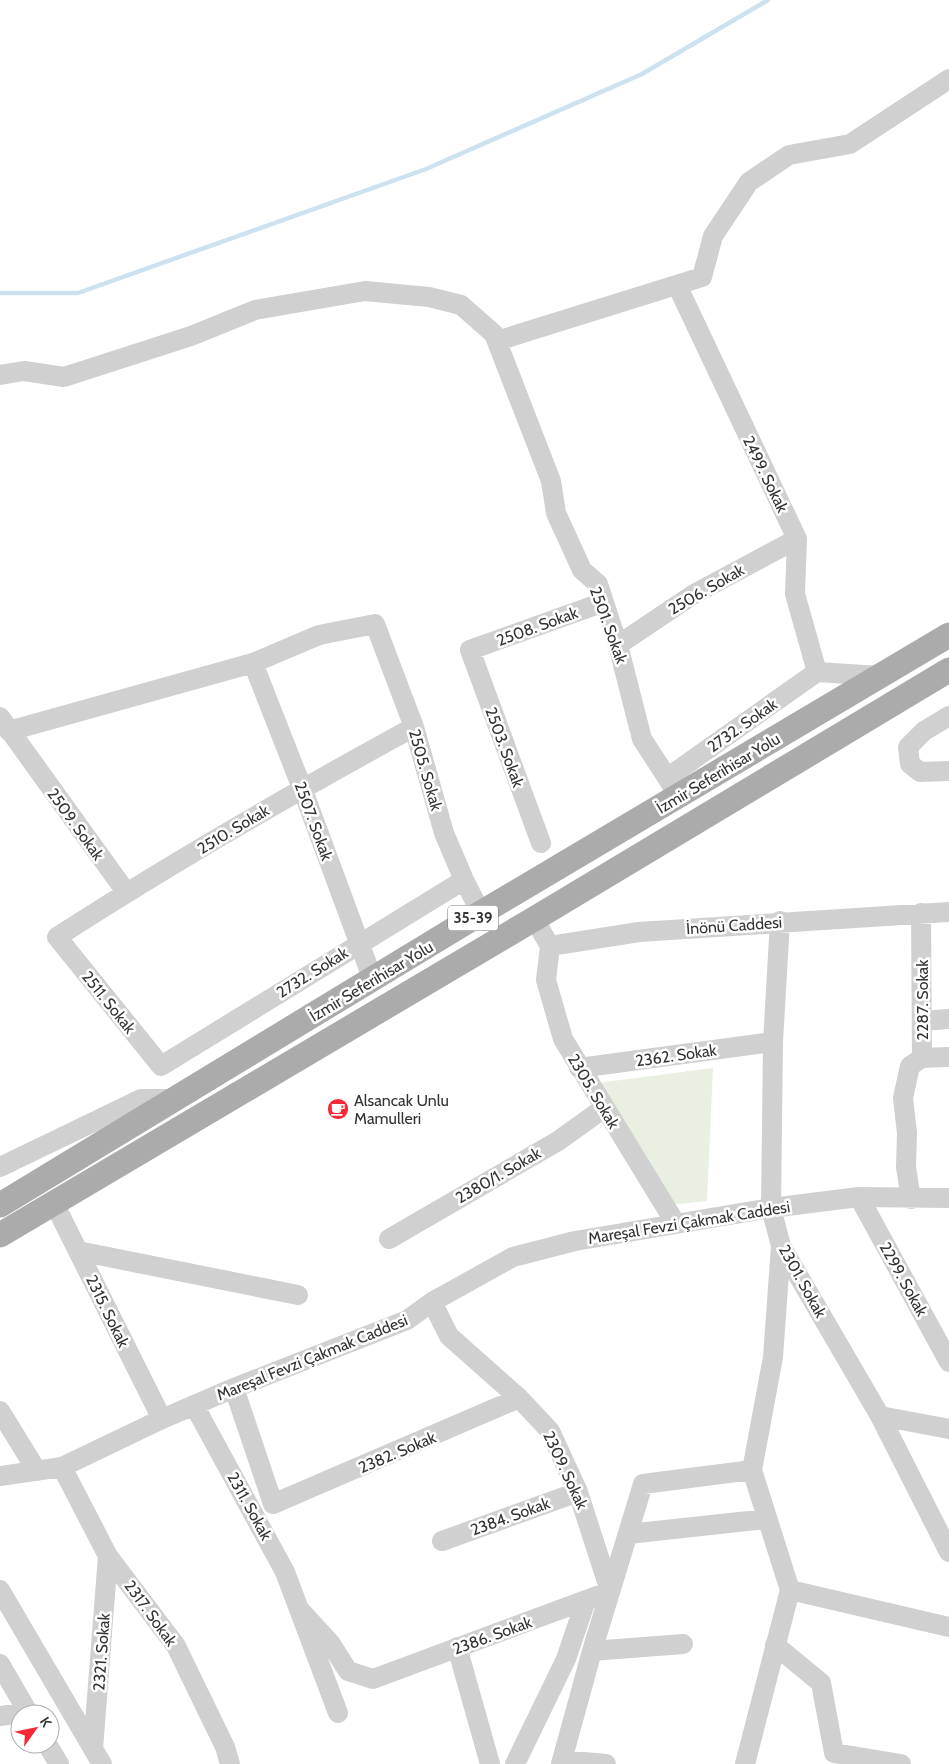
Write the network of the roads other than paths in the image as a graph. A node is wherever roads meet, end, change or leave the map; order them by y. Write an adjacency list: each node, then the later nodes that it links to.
1 (949, 79): 2 (street)
2 (677, 285): 3 (street); 5 (street, 2499. Sokak)
3 (497, 341): 4 (street, 2501. Sokak); 6 (street, 2501. Sokak)
4 (0, 375)
5 (797, 539): 8 (street, 2506. Sokak); 12 (street, 2499. Sokak)
6 (604, 602): 8 (street, 2501. Sokak); 9 (street, 2508. Sokak)
7 (949, 635): 13 (main road, İzmir Seferihisar Yolu / 35-39)
8 (618, 645): 18 (street, 2501. Sokak)
9 (470, 650): 20 (street, 2503. Sokak)
10 (252, 663): 15 (street); 16 (street, 2505. Sokak); 19 (street, 2507. Sokak)
11 (949, 670): 26 (main road, İzmir Seferihisar Yolu / 35-39)
12 (817, 672): 13 (street); 18 (street, 2732. Sokak)
13 (880, 676): 18 (main road, İzmir Seferihisar Yolu / 35-39)
14 (949, 716): 17 (street)
15 (5, 724): 22 (street, 2509. Sokak)
16 (414, 727): 19 (street, 2510. Sokak); 21 (street, 2505. Sokak)
17 (949, 771)
18 (673, 787): 24 (main road, İzmir Seferihisar Yolu / 35-39)
19 (302, 788): 22 (street, 2510. Sokak); 29 (street, 2507. Sokak)
20 (541, 843)
21 (464, 880): 24 (street, 2505. Sokak); 29 (street, 2732. Sokak)
22 (126, 892): 28 (street, 2510. Sokak)
23 (949, 912): 25 (street, İnönü Caddesi)
24 (481, 913): 31 (main road, İzmir Seferihisar Yolu / 35-39)
25 (920, 913): 27 (street, İnönü Caddesi); 33 (street, 2287. Sokak)
26 (534, 919): 30 (street); 45 (main road, İzmir Seferihisar Yolu / 35-39)
27 (780, 922): 30 (street, İnönü Caddesi); 34 (street, 2301. Sokak)
28 (57, 937): 37 (street, 2511. Sokak)
29 (359, 942): 31 (street, 2507. Sokak); 37 (street, 2732. Sokak)
30 (550, 946): 38 (street, 2305. Sokak)
31 (373, 980): 39 (main road, İzmir Seferihisar Yolu / 35-39)
32 (949, 1019): 33 (street)
33 (922, 1020): 36 (street, 2287. Sokak)
34 (773, 1042): 38 (street, 2362. Sokak); 47 (street, 2301. Sokak)
35 (949, 1057): 36 (street)
36 (922, 1058): 44 (street, 2287. Sokak)
37 (161, 1066)
38 (579, 1068): 40 (street, 2305. Sokak)
39 (176, 1099): 41 (street); 46 (main road, İzmir Seferihisar Yolu / 35-39)
40 (604, 1108): 48 (street, 2305. Sokak); 50 (street, 2380/1. Sokak)
41 (0, 1167)
42 (859, 1197): 44 (street, Mareşal Fevzi Çakmak Caddesi); 47 (street, Mareşal Fevzi Çakmak Caddesi); 55 (street, 2299. Sokak)
43 (949, 1198): 44 (street, Mareşal Fevzi Çakmak Caddesi)
44 (911, 1199)
45 (54, 1203): 49 (main road, İzmir Seferihisar Yolu / 35-39); 52 (street, 2315. Sokak)
46 (0, 1205)
47 (771, 1208): 48 (street, Mareşal Fevzi Çakmak Caddesi); 51 (street, 2301. Sokak)
48 (676, 1224): 54 (street, Mareşal Fevzi Çakmak Caddesi)
49 (0, 1235)
50 (389, 1239)
51 (781, 1246): 60 (street, 2301. Sokak); 64 (street)
52 (78, 1251): 53 (street); 61 (street, 2315. Sokak)
53 (298, 1295)
54 (432, 1302): 56 (street, Mareşal Fevzi Çakmak Caddesi); 57 (street, 2309. Sokak)
55 (949, 1362)
56 (234, 1388): 58 (street, Mareşal Fevzi Çakmak Caddesi); 68 (street, 2311. Sokak)
57 (520, 1398): 67 (street, 2309. Sokak); 68 (street, 2382. Sokak)
58 (194, 1405): 61 (street, Mareşal Fevzi Çakmak Caddesi); 78 (street, 2311. Sokak)
59 (0, 1411): 65 (street)
60 (880, 1416): 62 (street); 72 (street, 2301. Sokak)
61 (162, 1419): 63 (street, Mareşal Fevzi Çakmak Caddesi)
62 (949, 1429)
63 (62, 1468): 65 (street, Mareşal Fevzi Çakmak Caddesi); 73 (street, 2317. Sokak)
64 (752, 1470): 69 (street); 70 (street)
65 (37, 1471): 66 (street, Mareşal Fevzi Çakmak Caddesi)
66 (0, 1476)
67 (578, 1492): 71 (street, 2384. Sokak); 76 (street, 2309. Sokak)
68 (273, 1504)
69 (766, 1519): 70 (street); 75 (street)
70 (628, 1534): 76 (street)
71 (442, 1541)
72 (949, 1552)
73 (108, 1556): 87 (street, 2321. Sokak); 89 (street, 2317. Sokak)
74 (0, 1590): 87 (street)
75 (790, 1590): 79 (street); 81 (street)
76 (610, 1591): 77 (street, 2386. Sokak); 83 (street)
77 (586, 1600): 82 (street, 2386. Sokak); 91 (street)
78 (300, 1610): 82 (street, 2386. Sokak); 86 (street, 2311. Sokak)
79 (949, 1628)
80 (683, 1644): 83 (street)
81 (775, 1645): 93 (street); 94 (street)
82 (457, 1647): 90 (street)
83 (592, 1651): 88 (street)
84 (0, 1664): 85 (street)
85 (24, 1704)
86 (338, 1713)
87 (98, 1756)
88 (561, 1762): 92 (street)
89 (230, 1764)
90 (490, 1764)
91 (514, 1764)
92 (606, 1764)
93 (744, 1764)
94 (901, 1764)

